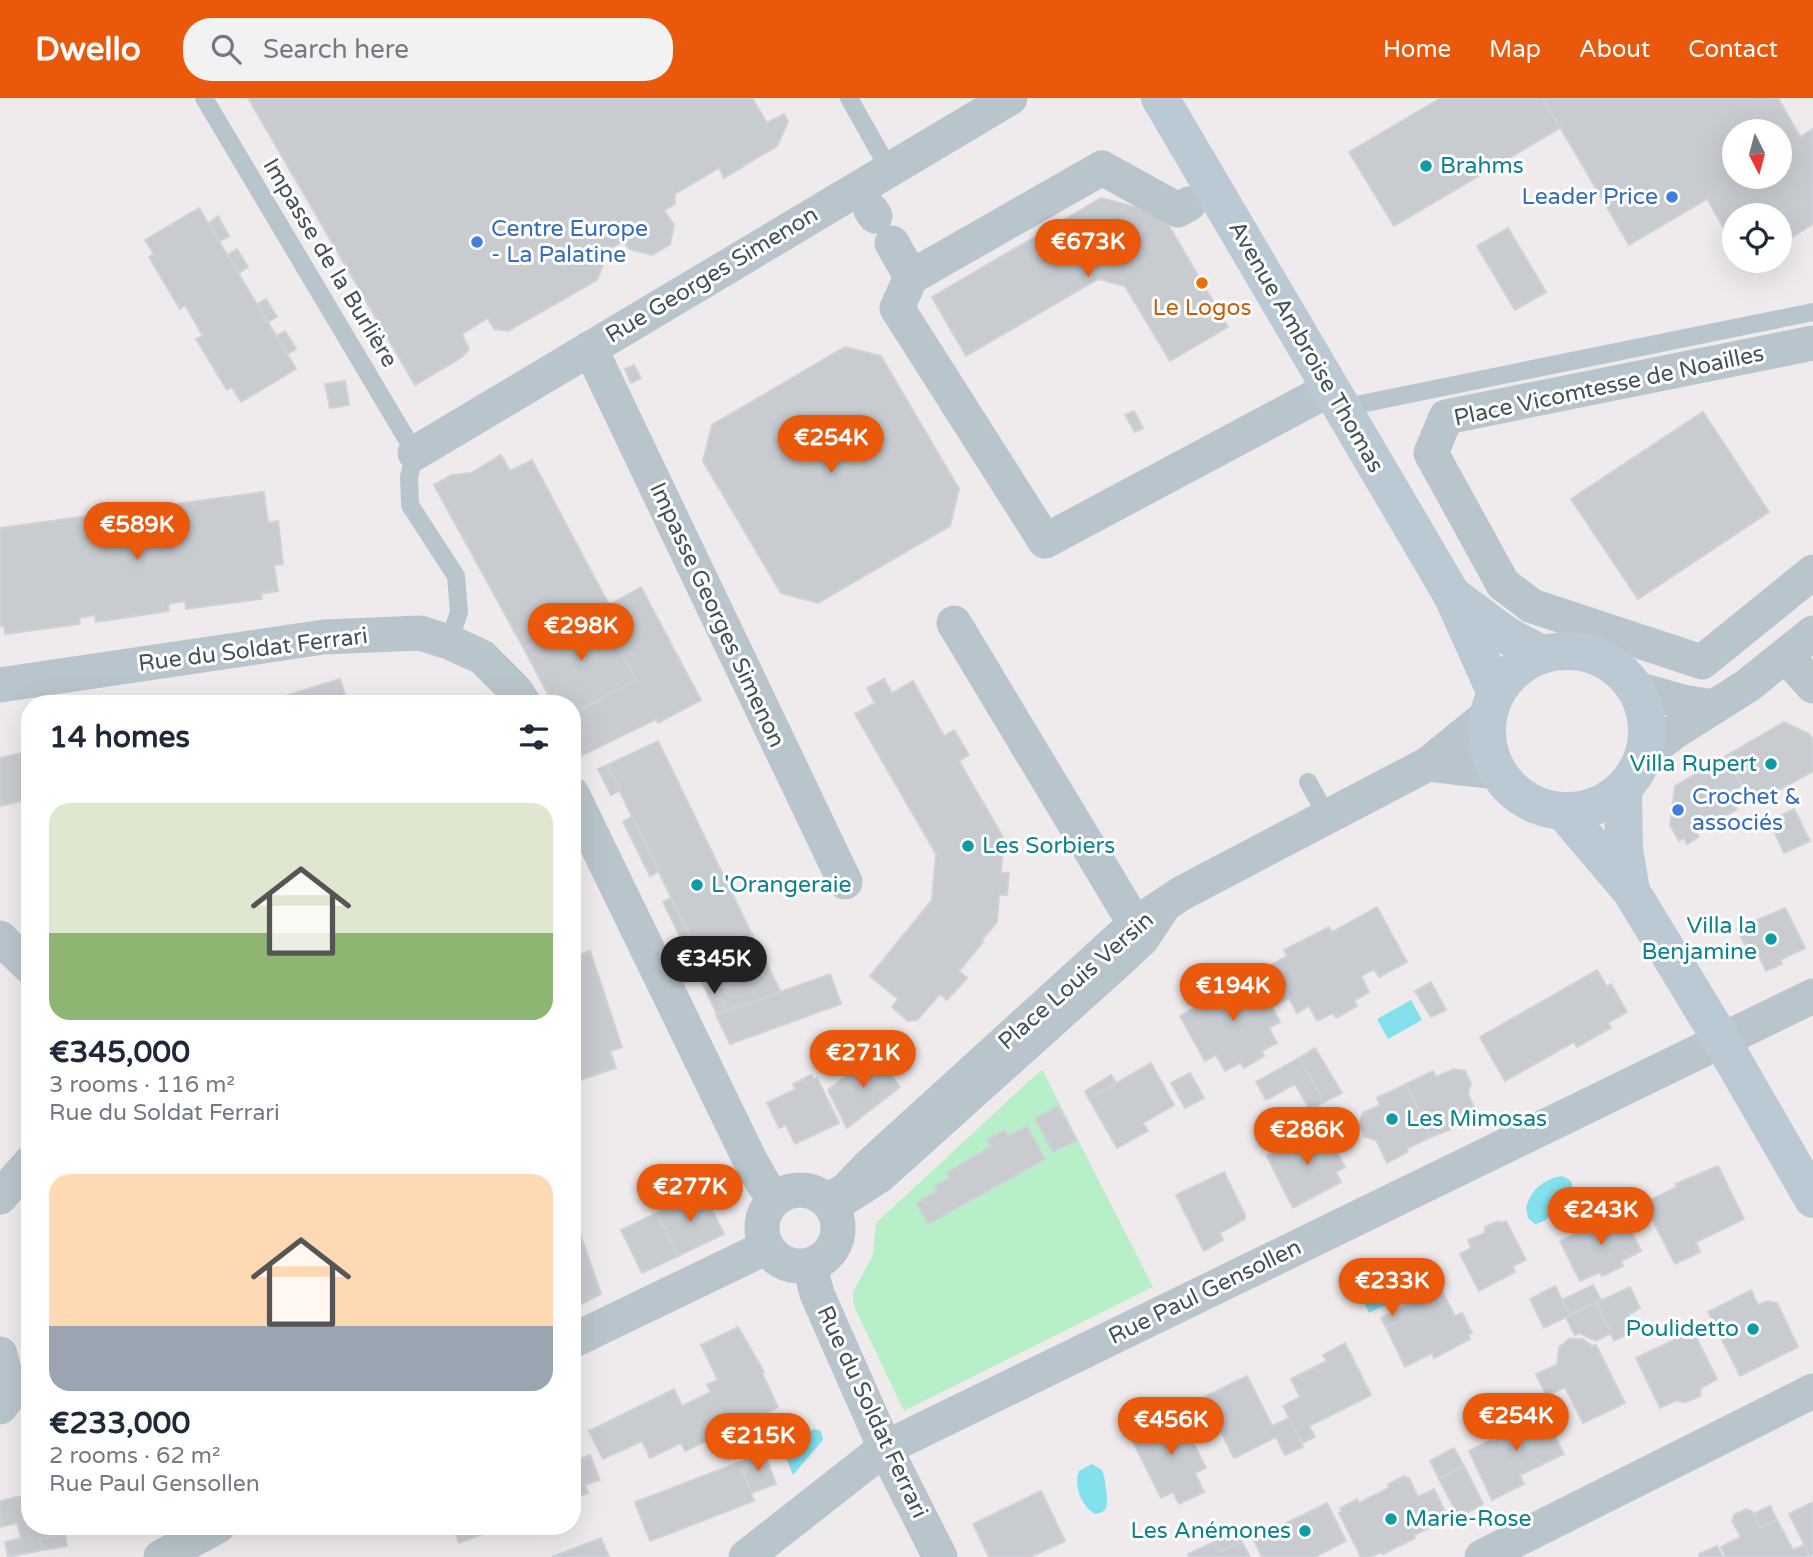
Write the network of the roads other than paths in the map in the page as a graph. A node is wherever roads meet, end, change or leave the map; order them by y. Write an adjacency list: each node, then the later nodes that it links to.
1 (204, 98): 13 (lane, Impasse de la Burlière)
2 (849, 98): 5 (lane)
3 (1010, 98): 5 (street, Rue Georges Simenon)
4 (1160, 98): 12 (street, Avenue Ambroise Thomas)
5 (889, 169): 11 (street, Rue Georges Simenon)
6 (1189, 204): 8 (street)
7 (879, 223): 8 (street)
8 (911, 277): 12 (street)
9 (1813, 312): 12 (lane, Place Vicomtesse de Noailles)
10 (1813, 343): 14 (street, Place Vicomtesse de Noailles)
11 (590, 348): 13 (street, Rue Georges Simenon); 35 (street, Impasse Georges Simenon)
12 (1335, 399): 15 (street, Avenue Ambroise Thomas)
13 (415, 453): 18 (lane)
14 (1813, 572)
15 (1452, 595): 19 (street, Avenue Ambroise Thomas); 25 (street, Avenue Ambroise Thomas)
16 (954, 623): 38 (street)
17 (1813, 633): 20 (street)
18 (449, 642): 21 (street, Rue du Soldat Ferrari); 24 (street, Rue du Soldat Ferrari)
19 (1541, 654): 23 (street); 25 (street)
20 (1786, 656): 22 (street); 26 (street)
21 (0, 685)
22 (1813, 686)
23 (1637, 689): 26 (street); 27 (street)
24 (518, 695)
25 (1492, 705): 28 (street, Place Louis Versin); 29 (street)
26 (1713, 707): 27 (street)
27 (1644, 755): 31 (street)
28 (1428, 764): 29 (street); 34 (street, Place Louis Versin)
29 (1498, 772): 32 (street)
30 (1308, 782): 34 (lane)
31 (1623, 789): 32 (street); 36 (street)
32 (1564, 812): 36 (street)
33 (581, 813): 45 (street)
34 (1327, 816): 37 (street, Place Louis Versin)
35 (845, 882)
36 (1631, 891): 42 (street)
37 (1182, 893): 38 (street, Place Louis Versin); 47 (lane)
38 (1135, 924): 47 (street, Place Louis Versin)
39 (0, 939): 40 (street)
40 (21, 959)
41 (1813, 996): 42 (street, Rue Paul Gensollen)
42 (1722, 1041): 46 (street); 54 (street, Rue Paul Gensollen)
43 (21, 1173): 44 (street)
44 (0, 1197)
45 (776, 1198): 47 (street); 48 (street)
46 (1813, 1199)
47 (832, 1207): 49 (street)
48 (767, 1247): 49 (street); 50 (street)
49 (810, 1266): 54 (street, Rue du Soldat Ferrari)
50 (581, 1337)
51 (0, 1354): 53 (street)
52 (1813, 1391): 59 (street)
53 (0, 1407)
54 (885, 1448): 57 (street, Rue Paul Gensollen); 58 (street, Rue du Soldat Ferrari)
55 (201, 1535): 56 (street)
56 (161, 1557)
57 (746, 1557)
58 (940, 1557)
59 (1482, 1557)

